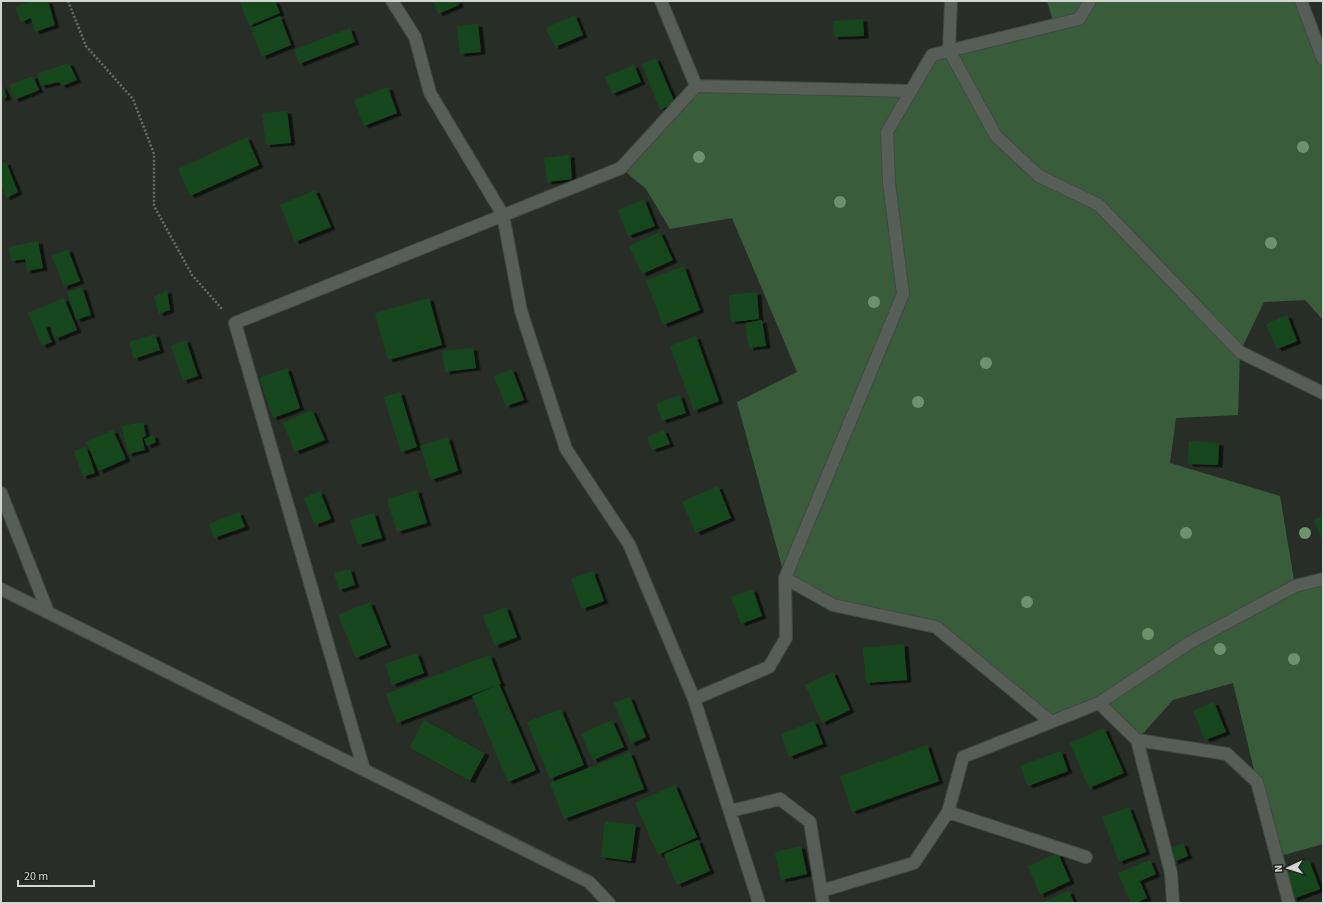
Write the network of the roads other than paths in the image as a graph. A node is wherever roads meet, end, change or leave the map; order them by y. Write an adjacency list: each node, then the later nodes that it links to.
1 (392, 1): 10 (street)
2 (661, 1): 8 (street)
3 (951, 1): 6 (street)
4 (1090, 1): 6 (street)
5 (1301, 1): 7 (street)
6 (949, 50): 9 (street); 11 (street)
7 (1323, 59)
8 (696, 86): 9 (street); 10 (street)
9 (910, 91): 13 (street)
10 (503, 215): 17 (street); 21 (street)
11 (1323, 393)
12 (1, 493): 16 (street)
13 (785, 578): 17 (street); 19 (street)
14 (1323, 579): 18 (street)
15 (1, 589): 16 (street)
16 (48, 612): 21 (street)
17 (694, 699): 22 (street)
18 (1099, 703): 19 (street); 20 (street)
19 (1051, 722): 23 (street)
20 (1137, 740): 29 (street); 30 (street)
21 (364, 770): 26 (street)
22 (730, 811): 25 (street); 27 (street)
23 (948, 812): 24 (street); 25 (street)
24 (1086, 857)
25 (821, 890): 28 (street)
26 (608, 903)
27 (759, 903)
28 (823, 903)
29 (1173, 903)
30 (1289, 903)

